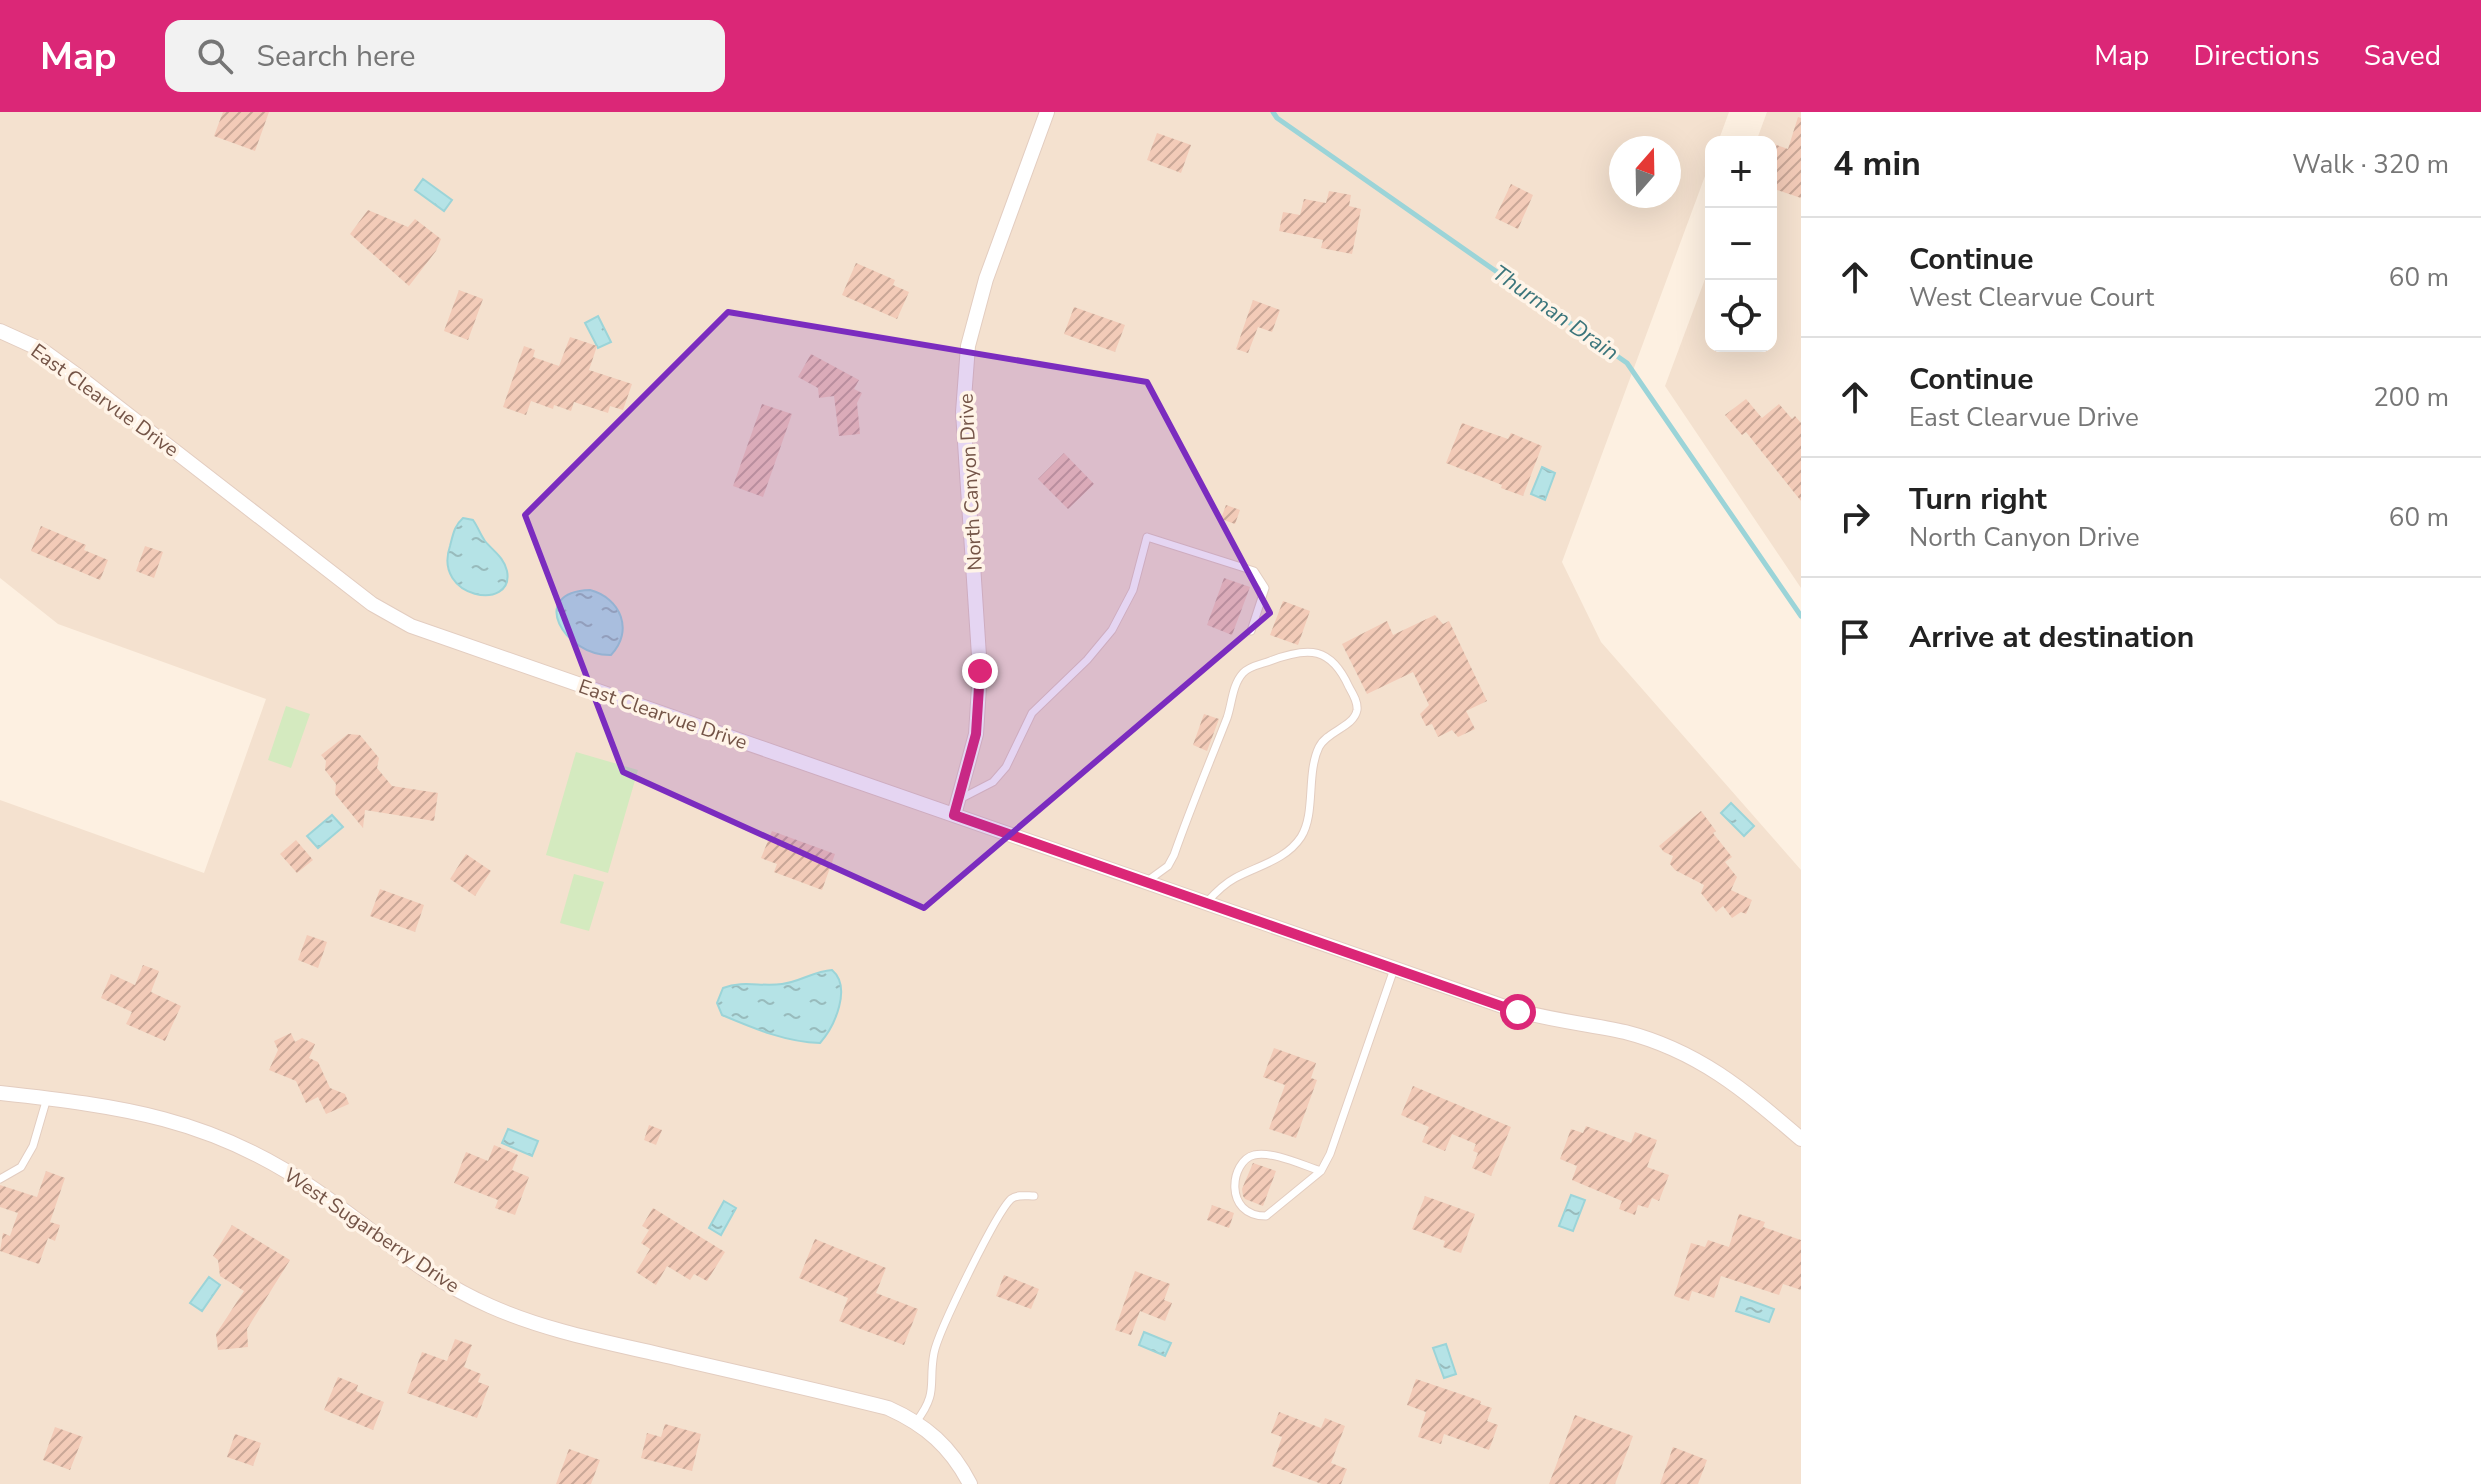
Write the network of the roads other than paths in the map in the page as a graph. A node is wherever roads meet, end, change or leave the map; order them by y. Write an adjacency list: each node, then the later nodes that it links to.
1 (1047, 112): 4 (street, North Canyon Drive)
2 (0, 331): 4 (street, East Clearvue Drive)
3 (1251, 631): 4 (lane)
4 (956, 808): 5 (street, East Clearvue Drive)
5 (1146, 882): 6 (street, East Clearvue Drive); 6 (lane)
6 (1205, 903): 7 (street, East Clearvue Drive)
7 (1394, 969): 10 (street, East Clearvue Drive); 11 (lane)
8 (0, 1093): 9 (street, West Sugarberry Drive)
9 (47, 1098): 12 (lane); 14 (street, West Sugarberry Drive)
10 (1801, 1139)
11 (1321, 1171): 11 (lane)
12 (0, 1179)
13 (1034, 1196): 14 (lane)
14 (916, 1422): 15 (street, West Sugarberry Drive)
15 (970, 1484)

